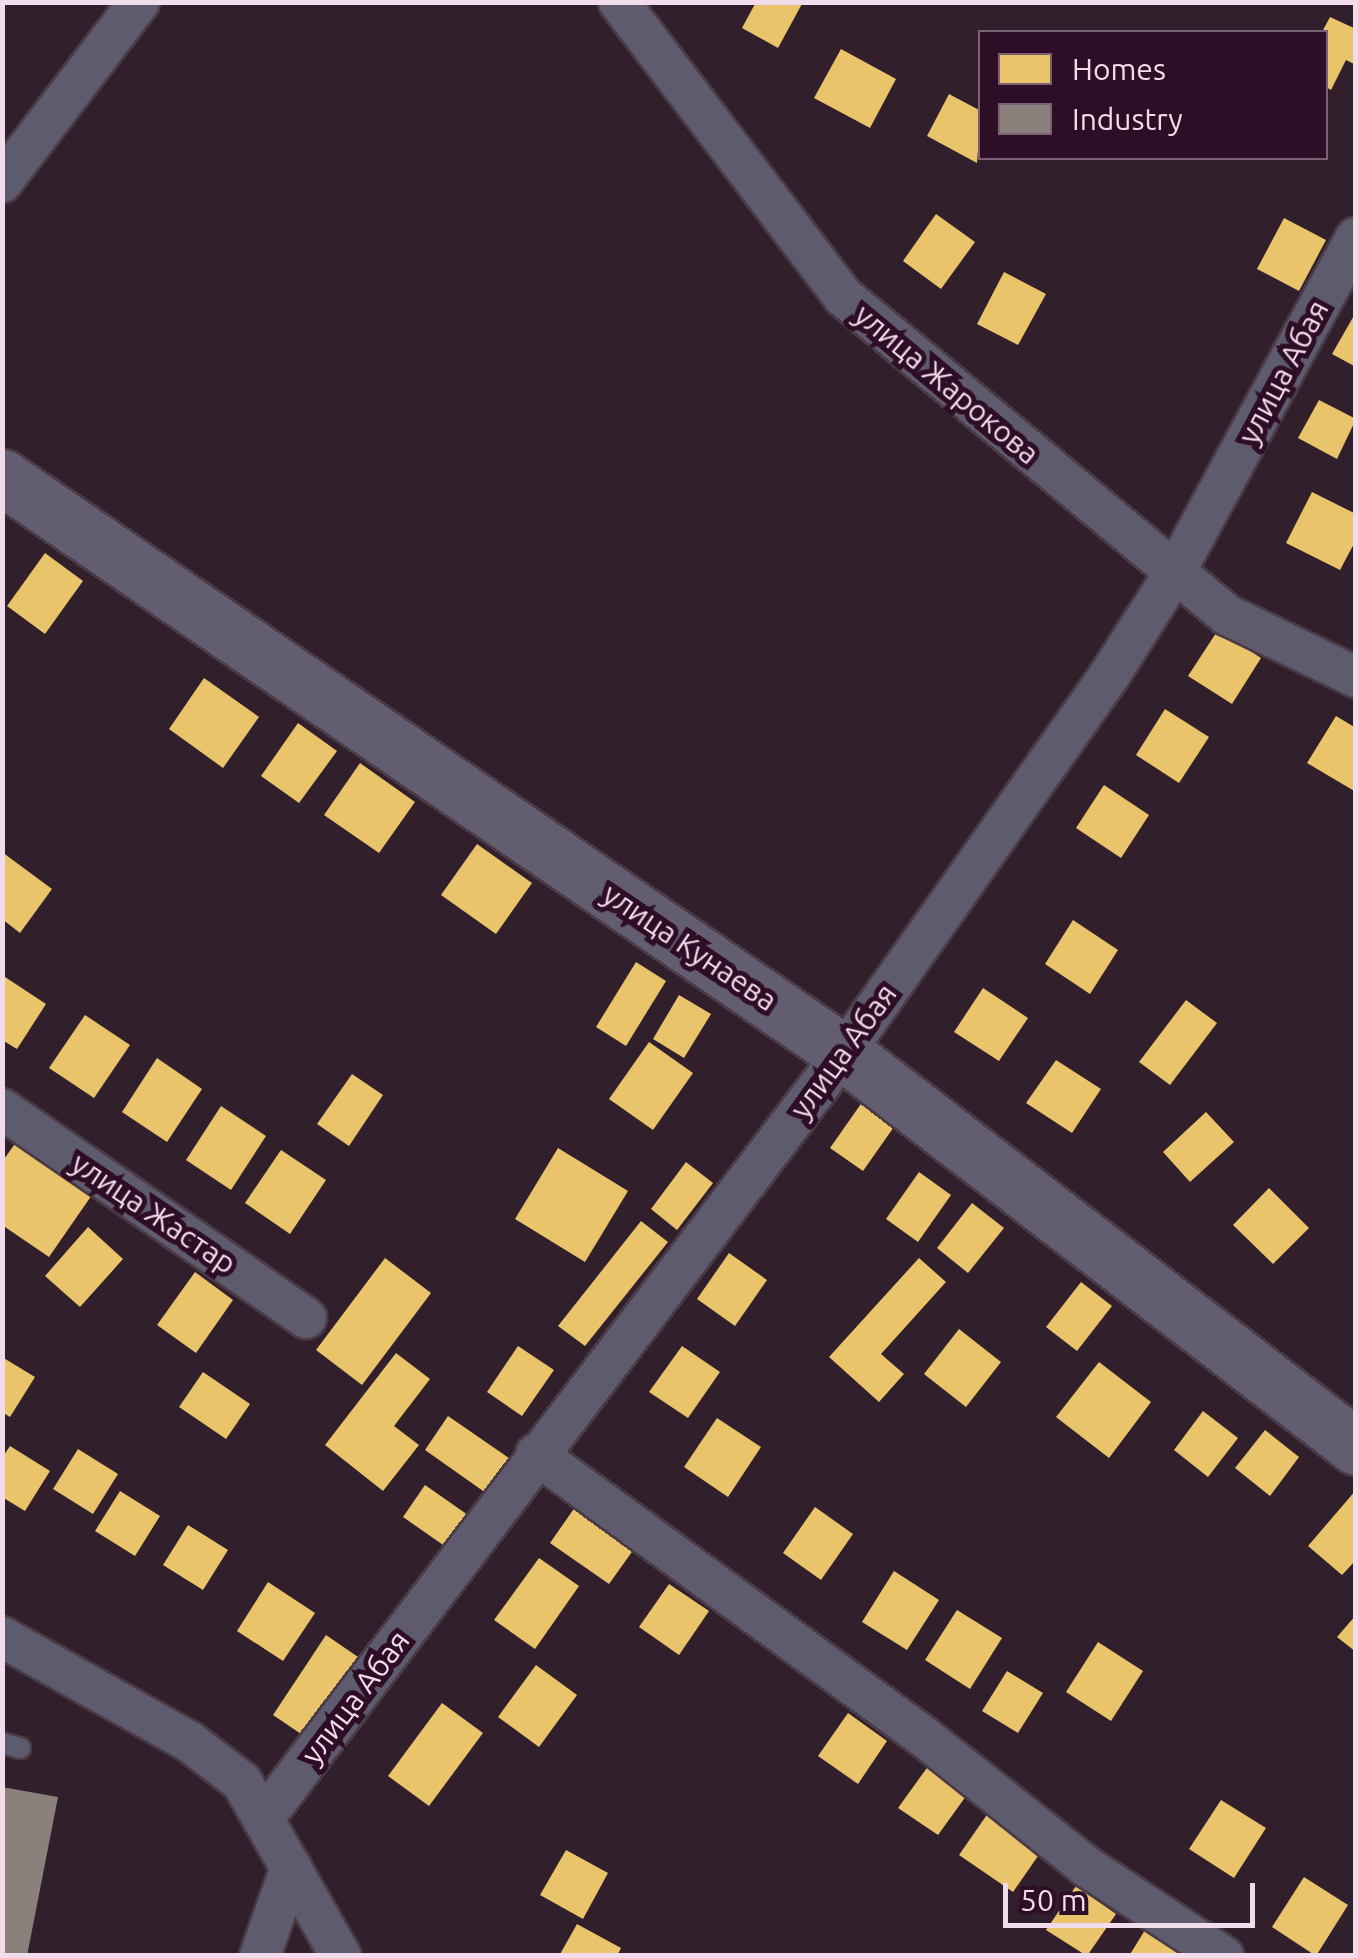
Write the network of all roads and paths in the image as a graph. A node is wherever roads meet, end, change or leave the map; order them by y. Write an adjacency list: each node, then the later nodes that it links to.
1 (139, 2): 3 (street)
2 (619, 2): 6 (street, улица Жарокова)
3 (2, 182)
4 (1356, 238): 6 (street, улица Абая)
5 (2, 477): 8 (main road, улица Кунаева)
6 (1174, 574): 7 (street, улица Жарокова); 8 (street, улица Абая)
7 (1356, 677)
8 (844, 1053): 11 (main road, улица Кунаева); 12 (street, улица Абая)
9 (2, 1110): 10 (street, улица Жастар)
10 (306, 1318)
11 (1356, 1447)
12 (536, 1454): 14 (street, улица Абая); 18 (street)
13 (2, 1637): 14 (street)
14 (263, 1819): 15 (street)
15 (290, 1867): 16 (street); 17 (street)
16 (260, 1956)
17 (340, 1956)
18 (1223, 1956)

